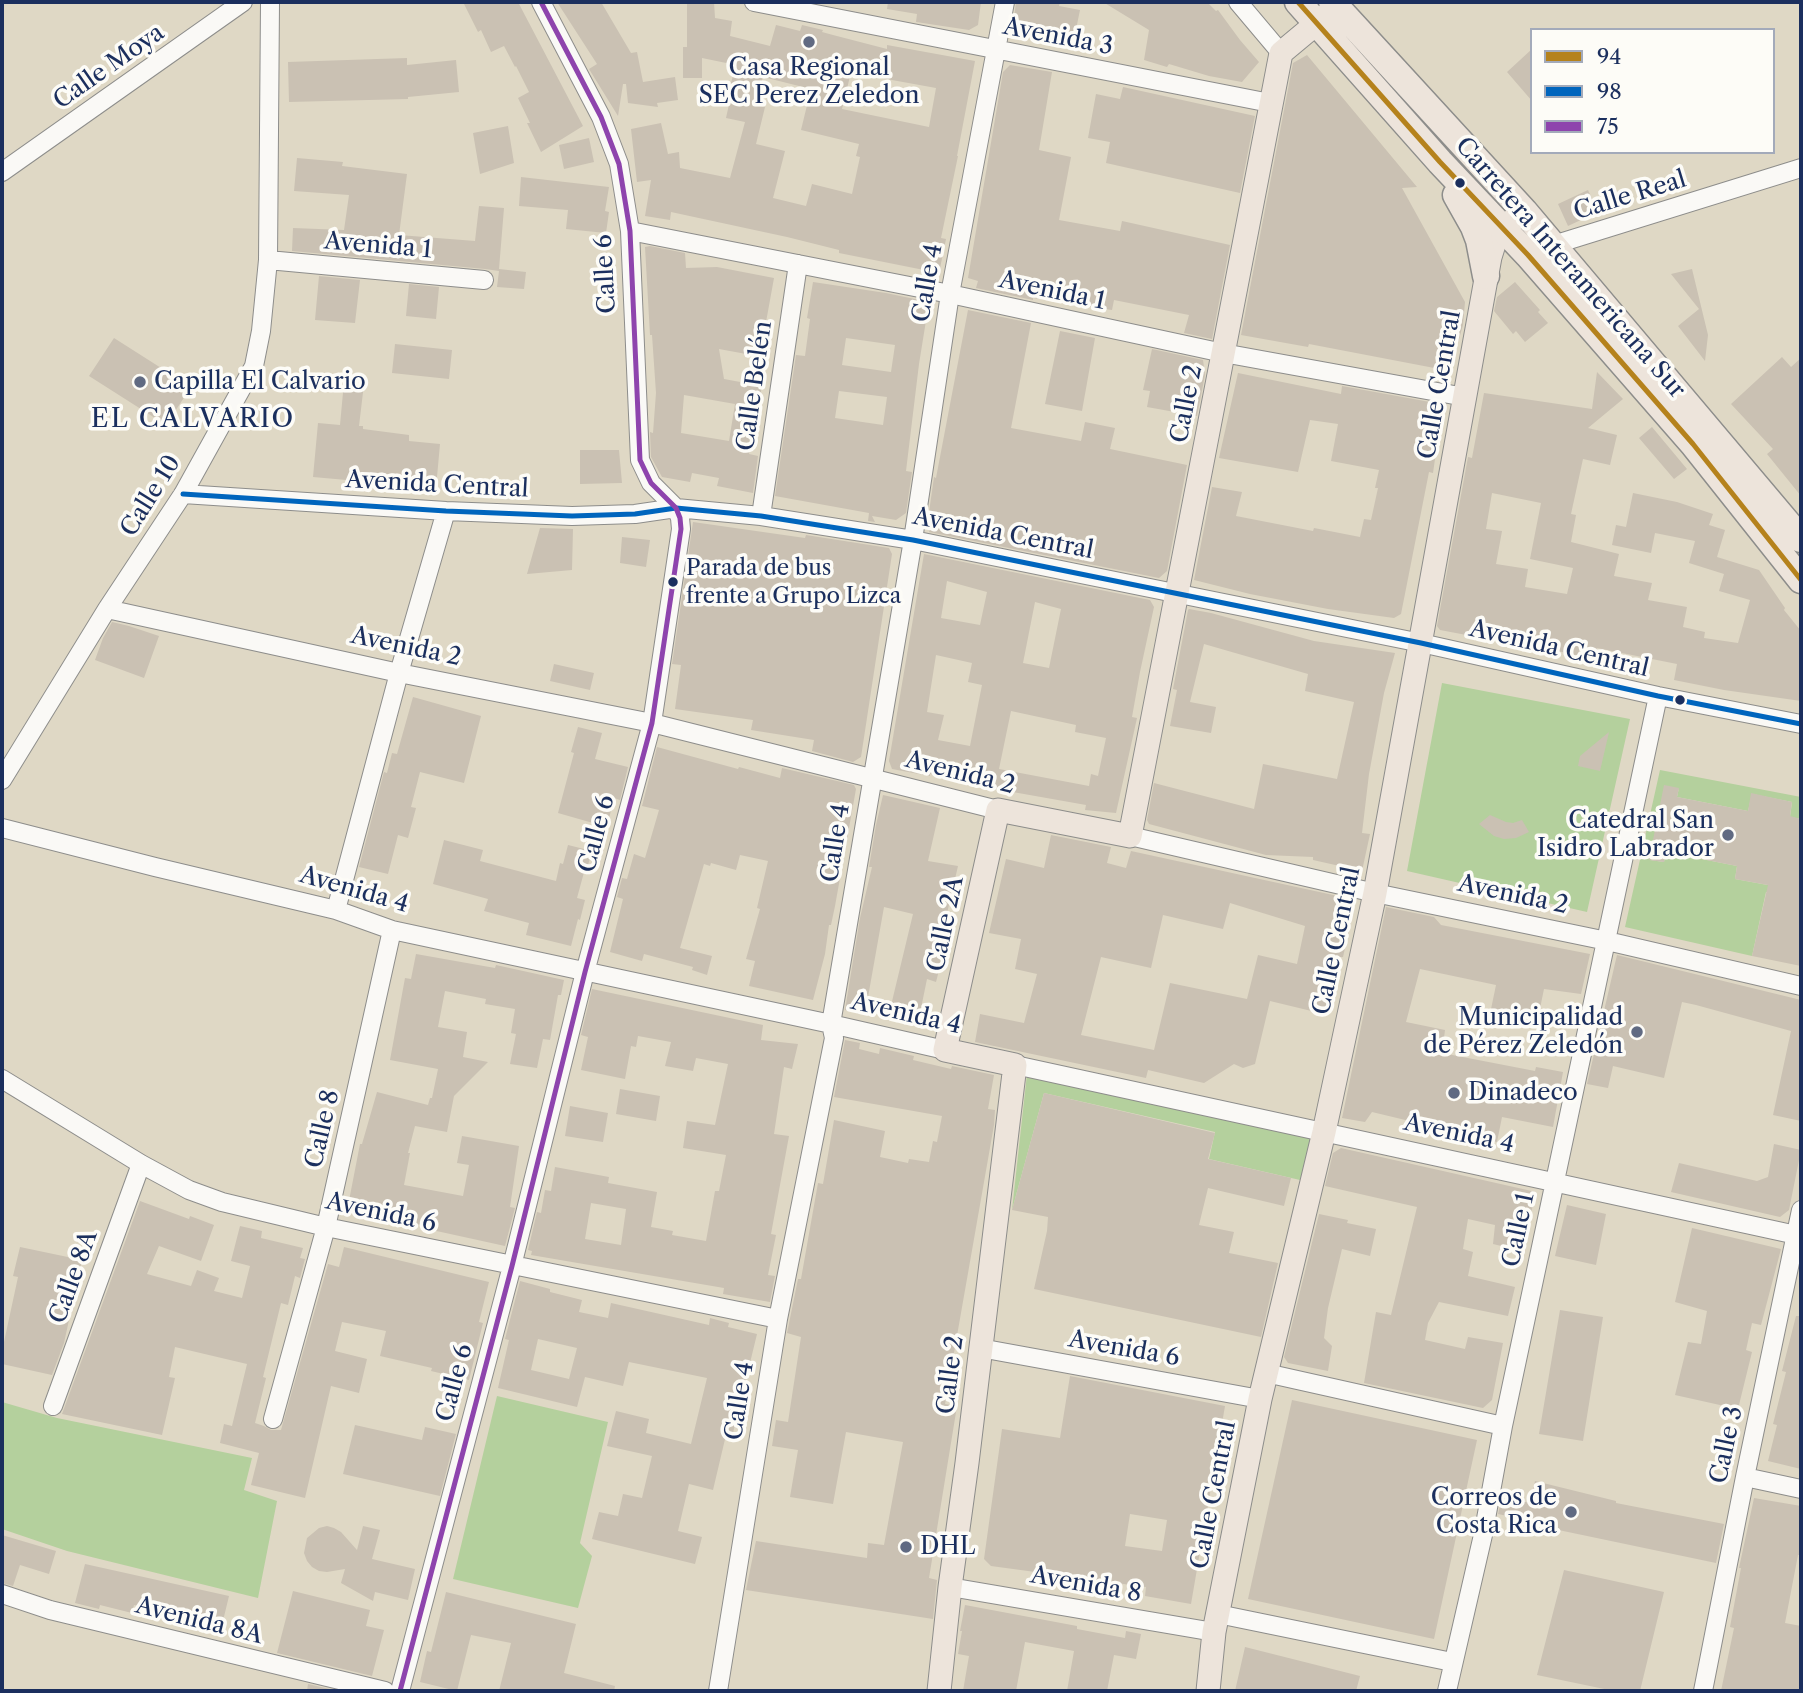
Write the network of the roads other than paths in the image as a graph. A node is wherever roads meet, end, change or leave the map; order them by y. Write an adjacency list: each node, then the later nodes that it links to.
1 (243, 2): 14 (street, Calle Moya)
2 (270, 2): 19 (street, Calle 10)
3 (541, 2): 17 (street, Calle 6)
4 (754, 2): 9 (street, Avenida 3)
5 (1004, 2): 9 (street, Calle 4)
6 (1238, 2): 10 (street)
7 (1298, 2): 8 (highway, Carretera Interamericana Sur)
8 (1329, 10): 10 (main road); 12 (highway, Carretera Interamericana Sur); 15 (highway, Carretera Interamericana Sur)
9 (996, 50): 11 (street, Avenida 3); 23 (street, Calle 4)
10 (1281, 53): 11 (main road, Calle 2)
11 (1270, 103): 24 (main road, Calle 2)
12 (1440, 162): 16 (highway, Carretera Interamericana Sur); 21 (highway)
13 (1801, 168): 18 (street, Calle Real)
14 (2, 172)
15 (1524, 211): 16 (main road, Calle Central); 18 (highway, Carretera Interamericana Sur)
16 (1502, 229): 21 (main road, Calle Central); 32 (highway, Carretera Interamericana Sur)
17 (629, 231): 20 (street, Avenida 1); 27 (street, Calle 6)
18 (1553, 245): 30 (highway, Carretera Interamericana Sur)
19 (268, 260): 22 (street, Avenida 1); 26 (street, Calle 10)
20 (798, 264): 23 (street, Avenida 1); 29 (street, Calle Belén)
21 (1486, 276): 25 (main road, Calle Central)
22 (484, 280)
23 (950, 295): 24 (street, Avenida 1); 31 (street, Calle 4)
24 (1223, 353): 25 (street, Avenida 1); 33 (main road, Calle 2)
25 (1465, 397): 35 (main road, Calle Central)
26 (183, 494): 28 (street, Avenida Central); 34 (street, Calle 10)
27 (676, 508): 28 (street, Avenida Central); 29 (street, Avenida Central); 38 (street, Calle 6)
28 (446, 511): 36 (street)
29 (761, 516): 31 (street, Avenida Central)
30 (1801, 538)
31 (913, 540): 33 (street, Avenida Central); 40 (street, Calle 4)
32 (1801, 579)
33 (1176, 594): 35 (street, Avenida Central); 44 (main road, Calle 2)
34 (107, 609): 36 (street, Avenida 2); 41 (street, Calle 10)
35 (1420, 643): 37 (street, Avenida Central); 45 (main road, Calle Central)
36 (399, 673): 38 (street, Avenida 2); 46 (street)
37 (1658, 696): 39 (street, Avenida Central); 48 (street, Calle 1)
38 (652, 723): 40 (street, Avenida 2); 49 (street, Calle 6)
39 (1801, 724)
40 (872, 778): 42 (street, Avenida 2); 51 (street, Calle 4)
41 (2, 780)
42 (998, 810): 44 (main road, Avenida 2); 52 (main road, Calle 2A)
43 (2, 828): 46 (street, Avenida 4)
44 (1130, 836): 45 (street, Avenida 2)
45 (1375, 894): 48 (street, Avenida 2); 55 (main road, Calle Central)
46 (336, 910): 47 (street, Avenida 4)
47 (392, 930): 49 (street, Avenida 4); 59 (street, Calle 8)
48 (1606, 941): 50 (street, Avenida 2); 57 (street, Calle 1)
49 (585, 972): 51 (street, Avenida 4); 61 (street, Calle 6)
50 (1801, 986)
51 (831, 1024): 52 (street, Avenida 4); 62 (street, Calle 4)
52 (945, 1050): 53 (main road, Avenida 4)
53 (1014, 1065): 55 (street, Avenida 4); 63 (main road, Calle 2)
54 (2, 1079): 56 (street, Avenida 6)
55 (1324, 1132): 57 (street, Avenida 4); 64 (main road, Calle Central)
56 (141, 1164): 59 (street, Avenida 6); 66 (street, Calle 8A)
57 (1555, 1181): 60 (street, Avenida 4); 68 (street, Calle 1)
58 (1801, 1210): 60 (street, Calle 3)
59 (326, 1227): 61 (street, Avenida 6); 67 (street, Calle 8)
60 (1799, 1235): 69 (street, Calle 3)
61 (512, 1266): 62 (street, Avenida 6); 76 (street, Calle 6)
62 (778, 1319): 77 (street, Calle 4)
63 (980, 1348): 65 (street, Avenida 6); 71 (main road, Calle 2)
64 (1266, 1373): 65 (main road, Calle Central); 68 (street)
65 (1260, 1399): 73 (main road, Calle Central)
66 (53, 1406)
67 (273, 1419)
68 (1503, 1426): 74 (street, Calle 1)
69 (1745, 1477): 70 (street); 81 (street, Calle 3)
70 (1801, 1489)
71 (950, 1587): 73 (street, Avenida 8); 78 (main road, Calle 2)
72 (2, 1594): 75 (street, Avenida 8A)
73 (1216, 1623): 74 (street, Avenida 8); 79 (main road, Calle Central)
74 (1452, 1662): 80 (street, Calle 1)
75 (385, 1691)
76 (400, 1691)
77 (718, 1691)
78 (939, 1691)
79 (1208, 1691)
80 (1447, 1691)
81 (1703, 1691)

